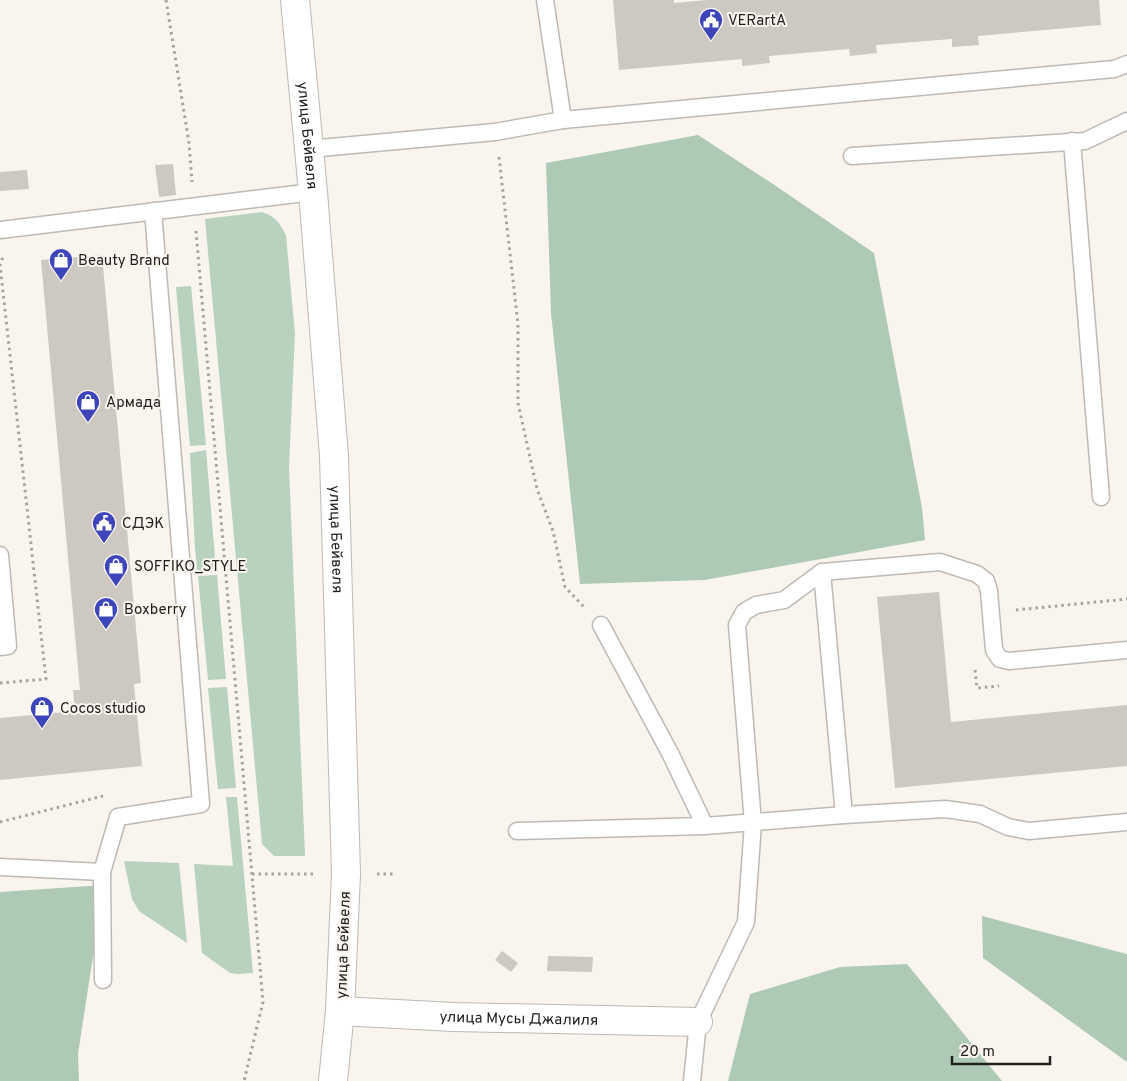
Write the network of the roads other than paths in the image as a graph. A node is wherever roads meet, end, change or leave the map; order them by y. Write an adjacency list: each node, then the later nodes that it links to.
1 (295, 0): 7 (main road, улица Бейвеля)
2 (545, 0): 4 (lane)
3 (1127, 64): 4 (lane)
4 (563, 120): 7 (lane)
5 (1127, 121): 6 (lane)
6 (1072, 141): 8 (lane); 12 (lane)
7 (309, 149): 9 (main road, улица Бейвеля)
8 (852, 156)
9 (313, 192): 10 (lane); 26 (main road, улица Бейвеля)
10 (154, 211): 11 (lane); 24 (lane)
11 (0, 230)
12 (1101, 497)
13 (0, 555): 16 (lane)
14 (822, 572): 17 (lane); 18 (lane); 20 (lane)
15 (601, 625): 21 (lane)
16 (0, 647)
17 (1127, 650)
18 (844, 815): 19 (lane); 20 (lane)
19 (1127, 822)
20 (753, 823): 21 (lane); 27 (lane)
21 (705, 826): 22 (lane)
22 (517, 831)
23 (0, 867): 24 (lane)
24 (102, 872): 25 (lane)
25 (103, 980)
26 (340, 1011): 27 (main road, улица Мусы Джалиля); 28 (main road, улица Бейвеля)
27 (698, 1022): 29 (lane)
28 (333, 1081)
29 (692, 1081)

